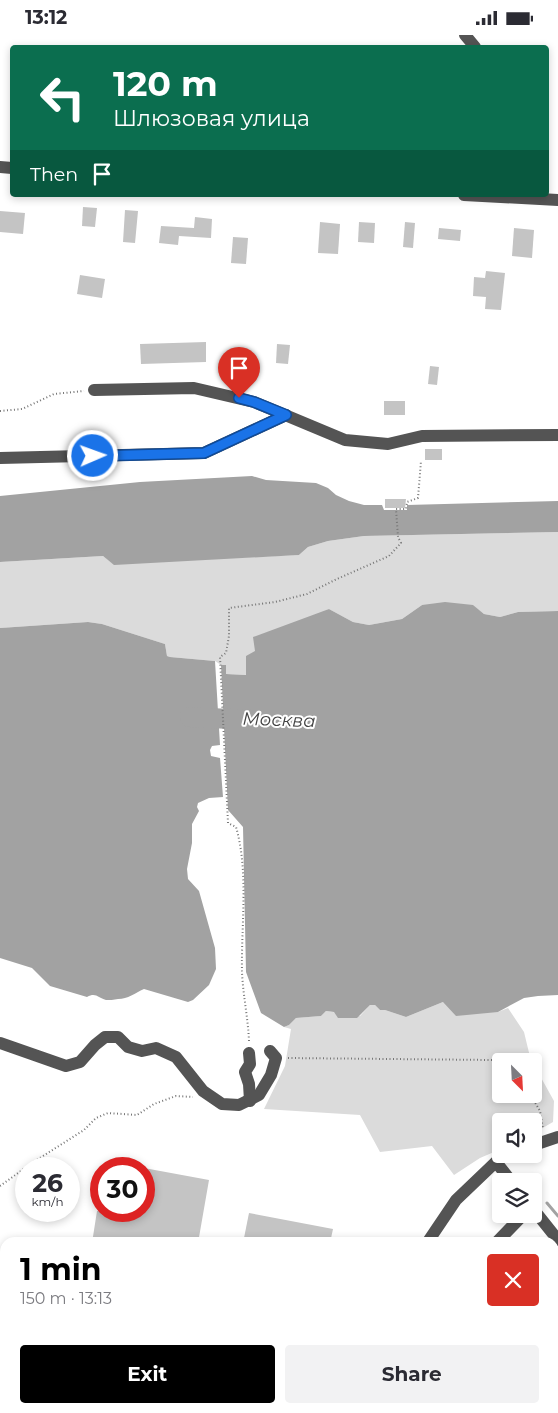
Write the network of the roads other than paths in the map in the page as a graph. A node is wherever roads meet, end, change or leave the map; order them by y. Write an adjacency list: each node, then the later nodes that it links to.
1 (465, 35): 2 (street)
2 (473, 45)
3 (516, 197): 4 (street)
4 (558, 200)
5 (94, 390): 6 (street)
6 (286, 415): 7 (street); 8 (street)
7 (558, 435)
8 (0, 459)
9 (0, 1043): 12 (street)
10 (250, 1053): 12 (street)
11 (273, 1054): 12 (street)
12 (250, 1101)
13 (558, 1137): 14 (street)
14 (542, 1142)
15 (494, 1163): 18 (street)
16 (542, 1220): 20 (street)
17 (515, 1223): 19 (street)
18 (431, 1237)
19 (502, 1237)
20 (556, 1237)

